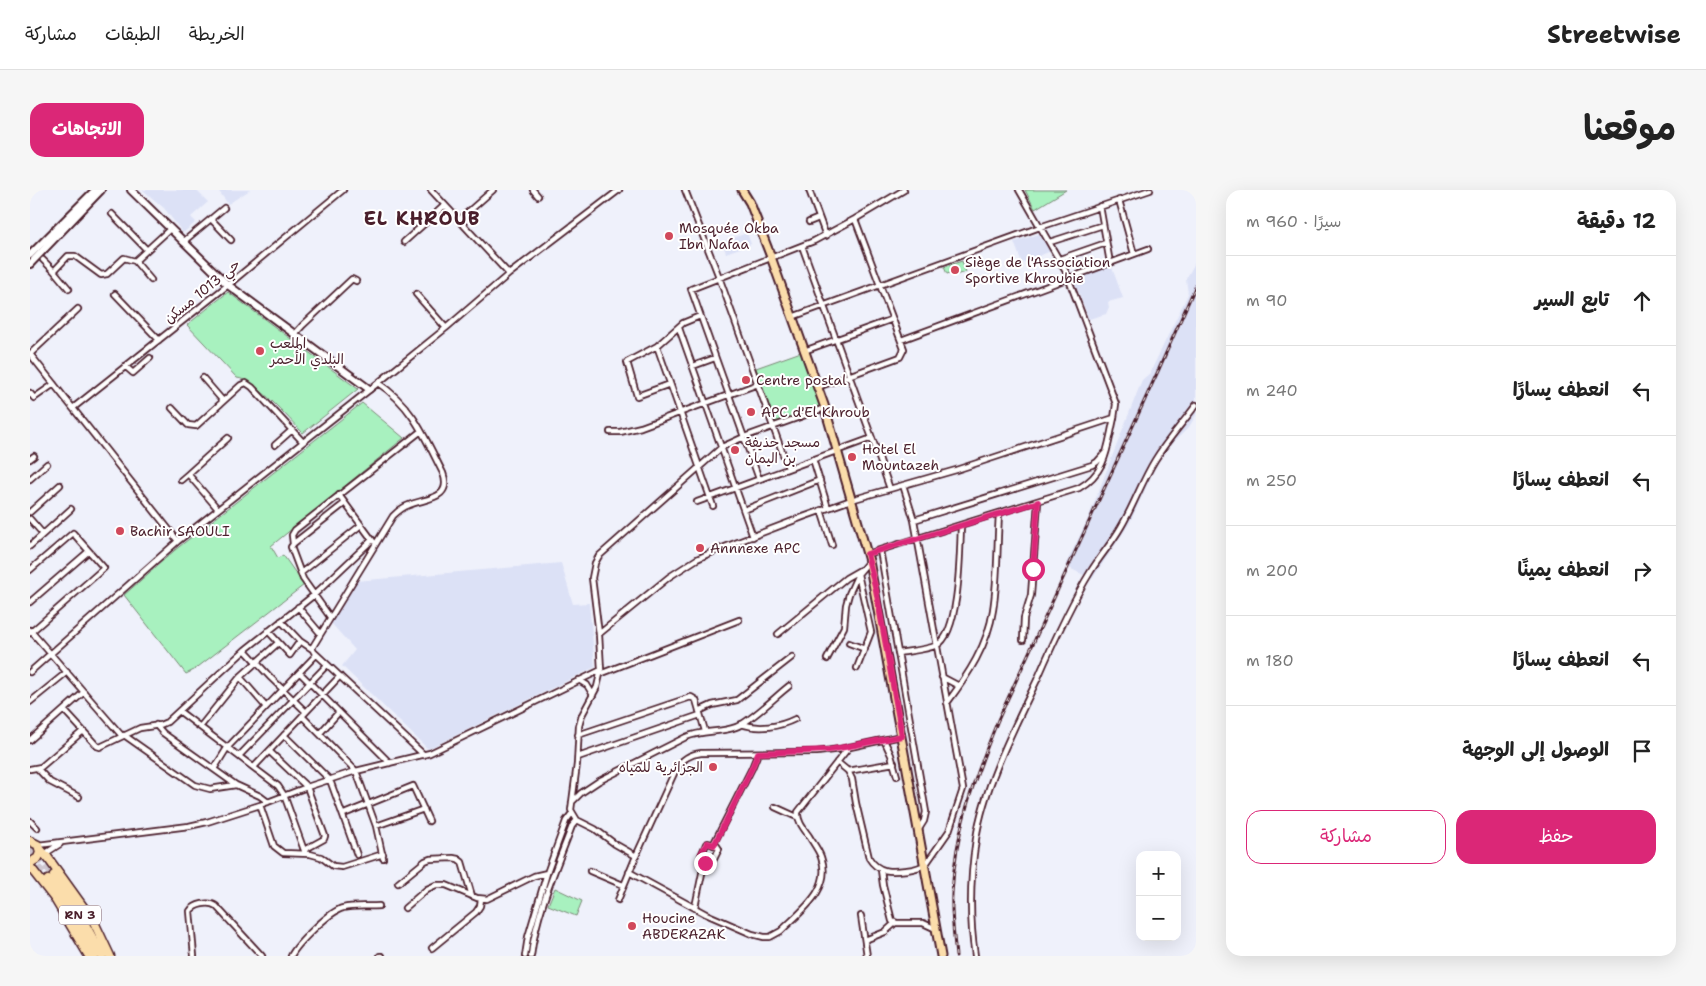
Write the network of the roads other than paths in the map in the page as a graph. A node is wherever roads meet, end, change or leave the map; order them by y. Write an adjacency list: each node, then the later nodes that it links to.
1 (95, 190): 39 (street)
2 (101, 190): 45 (street)
3 (131, 190): 28 (street)
4 (343, 190): 52 (street, حي 1013 مسكن)
5 (431, 190): 17 (street)
6 (493, 190): 24 (street)
7 (533, 190): 15 (street)
8 (619, 190): 47 (street)
9 (685, 190): 48 (street)
10 (742, 190): 40 (main road)
11 (809, 190): 21 (street)
12 (904, 190): 23 (street)
13 (1019, 190): 27 (street)
14 (1150, 190): 16 (street)
15 (538, 196)
16 (1119, 200): 18 (street); 38 (street)
17 (445, 205): 24 (street); 32 (street)
18 (1100, 206): 26 (street); 27 (street)
19 (224, 208): 22 (street)
20 (112, 214): 37 (street)
21 (819, 218): 25 (street); 29 (street)
22 (210, 219): 30 (street); 31 (street)
23 (856, 219): 29 (street); 53 (street)
24 (459, 220): 47 (street)
25 (809, 222)
26 (1103, 225): 33 (street); 34 (street)
27 (1040, 227): 33 (street); 53 (street)
28 (170, 229): 31 (street); 37 (street)
29 (826, 236): 35 (street)
30 (231, 240)
31 (183, 242): 52 (street)
32 (404, 242)
33 (1050, 242): 41 (street)
34 (1106, 243): 41 (street); 44 (street)
35 (802, 246): 40 (street); 57 (street)
36 (1148, 249): 38 (street)
37 (146, 250): 43 (street)
38 (1134, 254): 44 (street)
39 (30, 255)
40 (771, 257): 48 (street); 60 (main road)
41 (1060, 259): 49 (street)
42 (43, 260): 46 (street)
43 (135, 260): 46 (street); 50 (street)
44 (1110, 263): 49 (street)
45 (30, 264)
46 (54, 271): 54 (street)
47 (509, 274): 62 (street)
48 (720, 277): 59 (street); 80 (street)
49 (1069, 278): 67 (street); 92 (street)
50 (151, 280)
51 (356, 281): 64 (street)
52 (228, 285): 64 (street); 65 (street, حي 1013 مسكن)
53 (881, 285): 57 (street); 61 (street)
54 (69, 289)
55 (115, 294): 65 (street)
56 (416, 294): 62 (street)
57 (823, 306): 60 (street); 66 (street)
58 (78, 309): 70 (street)
59 (700, 316): 63 (street); 72 (street)
60 (792, 317): 69 (main road)
61 (893, 319): 66 (street); 67 (street)
62 (446, 328): 77 (street)
63 (679, 328): 68 (street); 74 (street)
64 (294, 335): 82 (street)
65 (159, 340): 73 (street, حي 1013 مسكن)
66 (835, 340): 69 (street); 75 (street)
67 (901, 340): 75 (street)
68 (657, 346): 79 (street); 79 (street)
69 (804, 351): 81 (main road)
70 (30, 354): 78 (street)
71 (150, 358): 73 (street)
72 (715, 358): 74 (street); 84 (street)
73 (125, 366): 88 (street, حي 1013 مسكن)
74 (693, 366): 86 (street)
75 (848, 376): 81 (street); 99 (street)
76 (203, 378): 85 (street)
77 (378, 383): 82 (street); 95 (street)
78 (54, 384): 83 (street); 88 (street)
79 (670, 384): 91 (street)
80 (758, 384): 84 (street); 93 (street)
81 (818, 388): 90 (main road)
82 (369, 390): 100 (street)
83 (30, 393)
84 (728, 395): 86 (street); 97 (street)
85 (223, 401): 89 (street); 94 (street)
86 (705, 402): 91 (street); 102 (street)
87 (1196, 405): 291 (street)
88 (73, 408): 139 (street)
89 (172, 408)
90 (825, 408): 93 (street); 103 (main road)
91 (679, 412): 96 (street); 107 (street)
92 (1114, 418): 104 (street); 115 (street)
93 (773, 427): 97 (street); 108 (street)
94 (292, 430): 100 (street); 101 (street)
95 (421, 430): 118 (street); 140 (street)
96 (610, 432)
97 (744, 437): 102 (street); 111 (street)
98 (228, 438): 109 (street)
99 (872, 438): 103 (street); 117 (street)
100 (303, 442): 127 (street)
101 (276, 444)
102 (722, 447): 107 (street); 116 (street)
103 (836, 450): 105 (street); 120 (main road)
104 (1106, 452): 122 (street); 133 (street)
105 (813, 459): 108 (street); 113 (street)
106 (47, 464): 110 (street)
107 (700, 466): 119 (street); 159 (street)
108 (788, 468): 111 (street)
109 (188, 474): 112 (street); 127 (street)
110 (30, 479)
111 (758, 479): 116 (street)
112 (181, 480)
113 (820, 480): 125 (street); 128 (street)
114 (60, 485): 130 (street)
115 (903, 485): 117 (street); 133 (street)
116 (736, 488): 119 (street); 128 (street)
117 (890, 489): 120 (street)
118 (339, 495): 123 (street); 141 (street)
119 (710, 497): 121 (street); 124 (street)
120 (851, 500): 125 (street); 146 (main road)
121 (697, 502)
122 (1038, 502): 131 (street); 161 (street)
123 (345, 503): 134 (street); 141 (street)
124 (713, 506)
125 (828, 508): 129 (street)
126 (71, 509): 136 (street)
127 (218, 509): 139 (street)
128 (744, 510): 137 (street)
129 (821, 510): 137 (street); 142 (street)
130 (30, 512)
131 (999, 514): 135 (street); 187 (street)
132 (30, 519): 136 (street)
133 (914, 520): 138 (street)
134 (361, 525): 140 (street); 149 (street)
135 (961, 525): 138 (street); 165 (street)
136 (43, 534): 143 (street)
137 (753, 536): 159 (street)
138 (917, 539): 144 (street); 165 (street)
139 (178, 541): 170 (street)
140 (374, 542): 150 (street); 153 (street)
141 (293, 544): 149 (street)
142 (832, 545)
143 (30, 546)
144 (880, 550): 146 (street); 169 (street)
145 (89, 551): 147 (street); 151 (street); 157 (street)
146 (868, 557): 148 (street); 211 (main road)
147 (30, 570)
148 (860, 572): 160 (street); 167 (street); 173 (street)
149 (300, 573): 150 (street)
150 (314, 595): 152 (street); 153 (street)
151 (30, 602)
152 (298, 607): 155 (street); 158 (street)
153 (330, 617): 158 (street)
154 (739, 620): 179 (street)
155 (281, 621): 156 (street); 162 (street)
156 (268, 631): 163 (street); 168 (street)
157 (31, 632): 170 (street)
158 (320, 633): 166 (street)
159 (599, 634): 179 (street)
160 (778, 634)
161 (1023, 640)
162 (300, 641): 163 (street); 166 (street)
163 (278, 643): 174 (street)
164 (849, 643): 167 (street)
165 (936, 645): 169 (street); 183 (street)
166 (312, 649): 171 (street)
167 (865, 649): 176 (street)
168 (245, 650): 174 (street); 197 (street)
169 (898, 653): 217 (street)
170 (52, 654): 177 (street); 178 (street)
171 (316, 655): 175 (street); 180 (street)
172 (792, 657): 199 (street)
173 (827, 659)
174 (256, 662): 182 (street); 188 (street)
175 (327, 664): 181 (street); 185 (street)
176 (857, 668)
177 (30, 672)
178 (67, 672): 189 (street); 193 (street)
179 (601, 672): 184 (street); 190 (street)
180 (300, 673): 185 (street); 188 (street)
181 (340, 676): 191 (street); 220 (street)
182 (240, 677): 195 (street); 204 (street)
183 (942, 677): 187 (street); 194 (street)
184 (579, 680): 190 (street); 220 (street)
185 (310, 682): 191 (street); 192 (street)
186 (789, 686): 202 (street)
187 (959, 686): 194 (street)
188 (283, 691): 192 (street); 195 (street)
189 (84, 692): 196 (street); 210 (street)
190 (593, 694): 209 (street)
191 (322, 696): 198 (street); 200 (street)
192 (294, 700): 200 (street); 221 (street)
193 (30, 702)
194 (947, 703): 261 (street)
195 (266, 707): 215 (street)
196 (64, 710): 205 (street); 212 (street)
197 (179, 712): 203 (street); 204 (street)
198 (339, 712): 207 (street); 224 (street)
199 (699, 713): 206 (street); 209 (street); 222 (street)
200 (304, 714): 207 (street); 208 (street)
201 (796, 719): 202 (street)
202 (741, 724): 206 (street)
203 (156, 726): 210 (street); 229 (street)
204 (200, 727): 215 (street)
205 (83, 731): 210 (street); 227 (street)
206 (705, 731): 239 (street)
207 (320, 733): 230 (street)
208 (284, 735): 216 (street); 233 (street)
209 (578, 735): 222 (street)
210 (123, 736): 234 (street)
211 (902, 736): 213 (street); 218 (main road)
212 (30, 740)
213 (884, 740): 214 (street); 225 (street)
214 (849, 747): 219 (street); 223 (street)
215 (227, 748): 221 (street); 229 (street)
216 (269, 751): 226 (street); 235 (street)
217 (914, 751): 218 (main road); 252 (street)
218 (905, 752): 252 (main road)
219 (758, 753): 254 (street); 258 (street)
220 (424, 754): 224 (street)
221 (239, 756): 226 (street)
222 (578, 757): 239 (street)
223 (837, 762): 231 (street); 246 (street)
224 (390, 763): 230 (street)
225 (894, 763): 231 (street); 232 (street)
226 (254, 767): 236 (street)
227 (38, 768): 228 (street); 237 (street)
228 (30, 769)
229 (214, 769): 234 (street)
230 (356, 771): 233 (street); 241 (street)
231 (848, 772): 263 (street)
232 (897, 776)
233 (330, 780): 235 (street); 244 (street)
234 (236, 785): 238 (street)
235 (308, 787): 236 (street); 256 (street)
236 (284, 795): 238 (street); 256 (street)
237 (79, 797)
238 (268, 802): 240 (street)
239 (571, 803): 245 (street)
240 (260, 805): 253 (street); 256 (street)
241 (369, 805): 243 (street); 244 (street); 250 (street)
242 (774, 807): 246 (street)
243 (424, 809): 249 (street); 250 (street)
244 (344, 814): 257 (street)
245 (572, 814): 247 (street); 266 (street)
246 (797, 817): 273 (street)
247 (577, 820): 258 (street); 288 (street)
248 (30, 821): 251 (street)
249 (429, 821)
250 (376, 826): 256 (street)
251 (37, 828)
252 (919, 830): 261 (main road)
253 (63, 842): 255 (street); 255 (street)
254 (714, 845): 259 (street); 259 (street)
255 (36, 847): 260 (highway); 283 (highway)
256 (304, 851)
257 (358, 855)
258 (636, 856): 265 (street)
259 (706, 859): 273 (street)
260 (30, 863)
261 (925, 866): 263 (street); 277 (main road)
262 (30, 868): 280 (highway)
263 (881, 870): 276 (street)
264 (590, 872): 268 (street)
265 (629, 872): 268 (street); 273 (street)
266 (547, 873): 270 (street); 287 (street)
267 (398, 883): 269 (street)
268 (623, 886): 271 (street)
269 (472, 896): 270 (street); 274 (street)
270 (481, 899): 279 (street)
271 (618, 900)
272 (379, 906): 286 (street)
273 (695, 907)
274 (405, 908)
275 (861, 916): 278 (street)
276 (895, 923): 277 (street); 278 (street)
277 (936, 929): 290 (main road)
278 (865, 940): 289 (street)
279 (432, 948)
280 (89, 956)
281 (95, 956): 282 (highway, RN 3)
282 (102, 956)
283 (110, 956)
284 (194, 956): 285 (street)
285 (262, 956)
286 (291, 956)
287 (525, 956)
288 (532, 956)
289 (867, 956)
290 (941, 956)
291 (975, 956)

